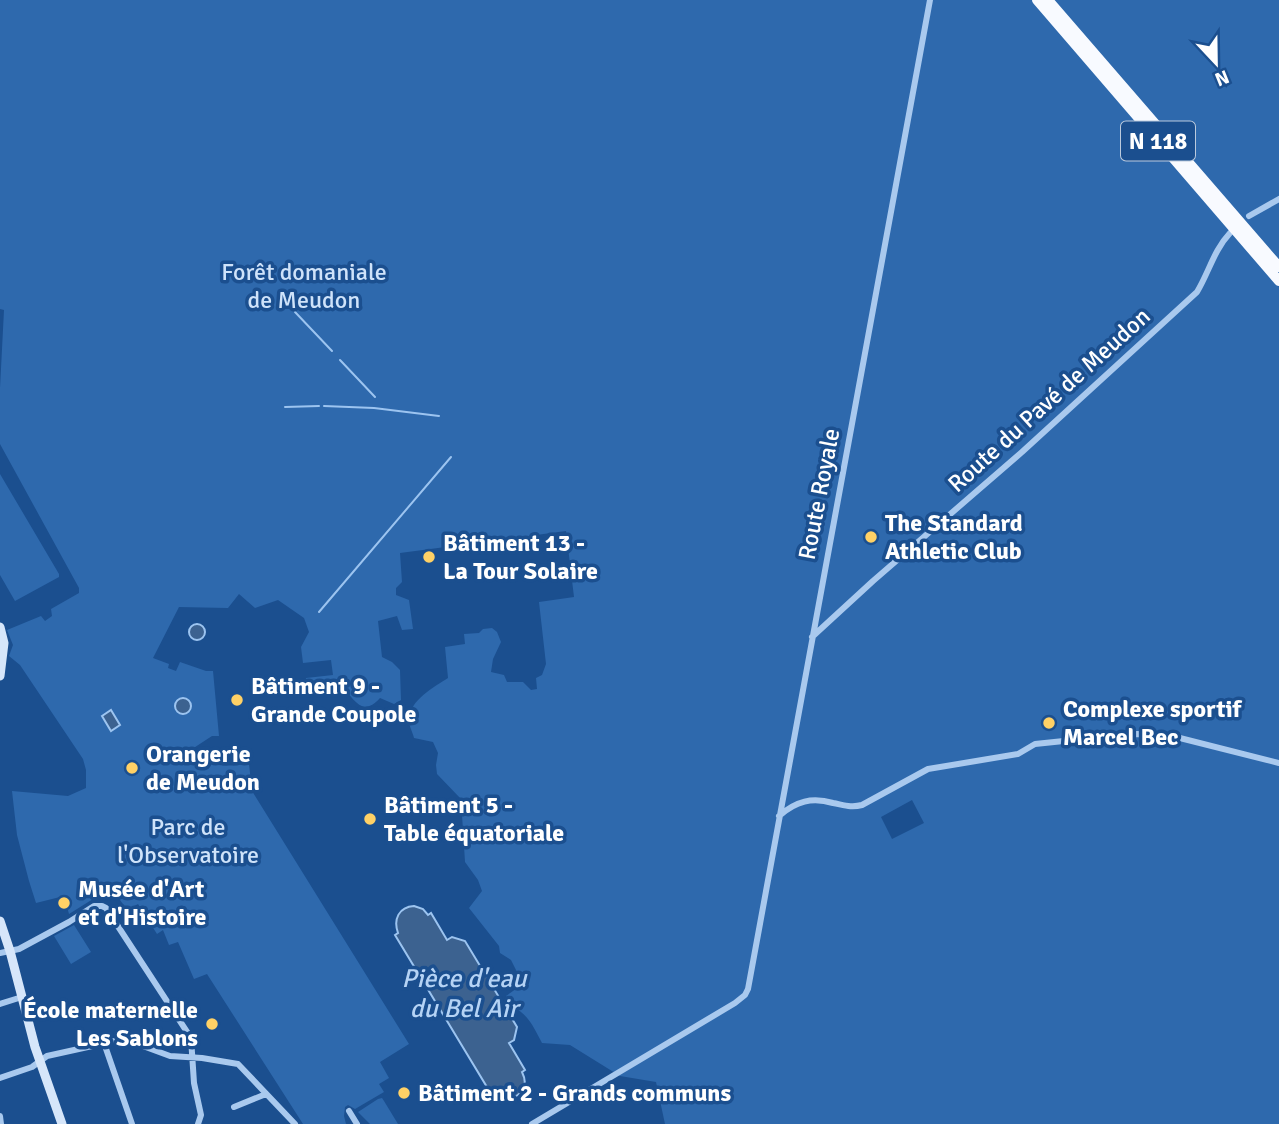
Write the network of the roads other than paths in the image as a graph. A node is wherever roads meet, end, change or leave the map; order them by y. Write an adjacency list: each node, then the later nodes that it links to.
1 (930, 0): 10 (street, Route Royale)
2 (1037, 0): 8 (highway, N 118)
3 (1048, 0): 7 (highway, N 118)
4 (1279, 200): 5 (street)
5 (1250, 216)
6 (1230, 233): 10 (street, Route du Pavé de Meudon)
7 (1279, 267)
8 (1279, 281)
9 (0, 627): 11 (main road)
10 (811, 638): 13 (street, Route Royale)
11 (0, 676)
12 (1279, 763): 13 (street)
13 (779, 816): 32 (street, Route Royale)
14 (0, 921): 15 (main road)
15 (5, 952): 16 (main road); 19 (street)
16 (22, 998): 17 (street); 20 (main road)
17 (0, 1004)
18 (104, 1043): 19 (street); 20 (street); 28 (street)
19 (191, 1058): 22 (street); 29 (street)
20 (39, 1061): 21 (street); 27 (main road)
21 (0, 1078)
22 (267, 1094): 23 (street); 30 (street)
23 (234, 1107)
24 (349, 1111): 31 (street)
25 (0, 1116): 26 (street)
26 (1, 1124)
27 (62, 1124)
28 (132, 1124)
29 (198, 1124)
30 (295, 1124)
31 (357, 1124)
32 (532, 1124)

